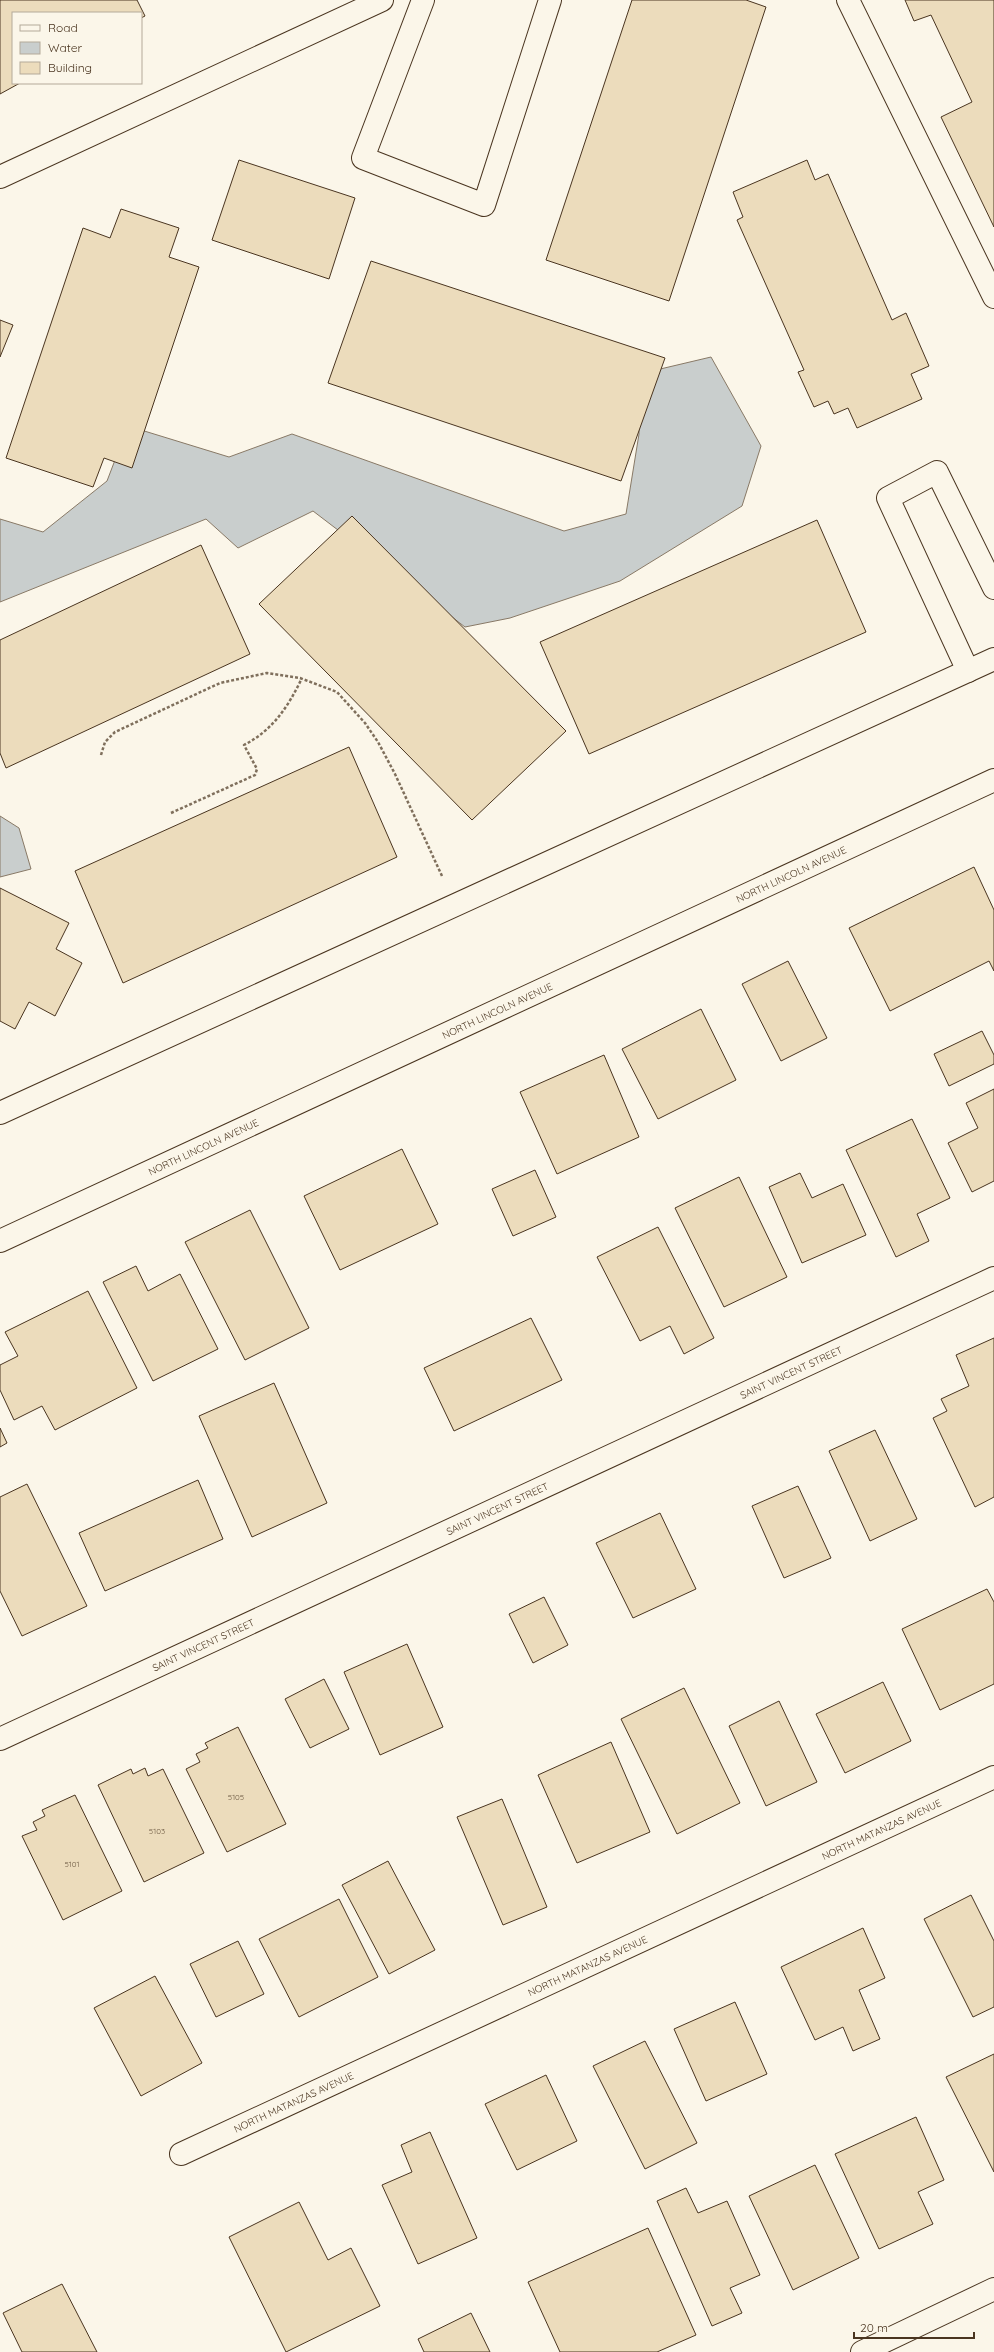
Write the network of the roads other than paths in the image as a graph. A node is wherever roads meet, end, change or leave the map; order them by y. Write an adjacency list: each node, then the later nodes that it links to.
1 (382, 0): 5 (street)
2 (424, 0): 3 (street)
3 (550, 0)
4 (848, 0): 6 (street)
5 (0, 177)
6 (994, 297)
7 (994, 588): 9 (street)
8 (994, 659): 9 (street)
9 (968, 671): 11 (street)
10 (994, 780): 12 (street, NORTH LINCOLN AVENUE)
11 (0, 1113)
12 (0, 1241)
13 (994, 1278): 14 (street, SAINT VINCENT STREET)
14 (0, 1739)
15 (994, 1777): 16 (street, NORTH MATANZAS AVENUE)
16 (181, 2154)
17 (994, 2289): 18 (street)
18 (862, 2352)

